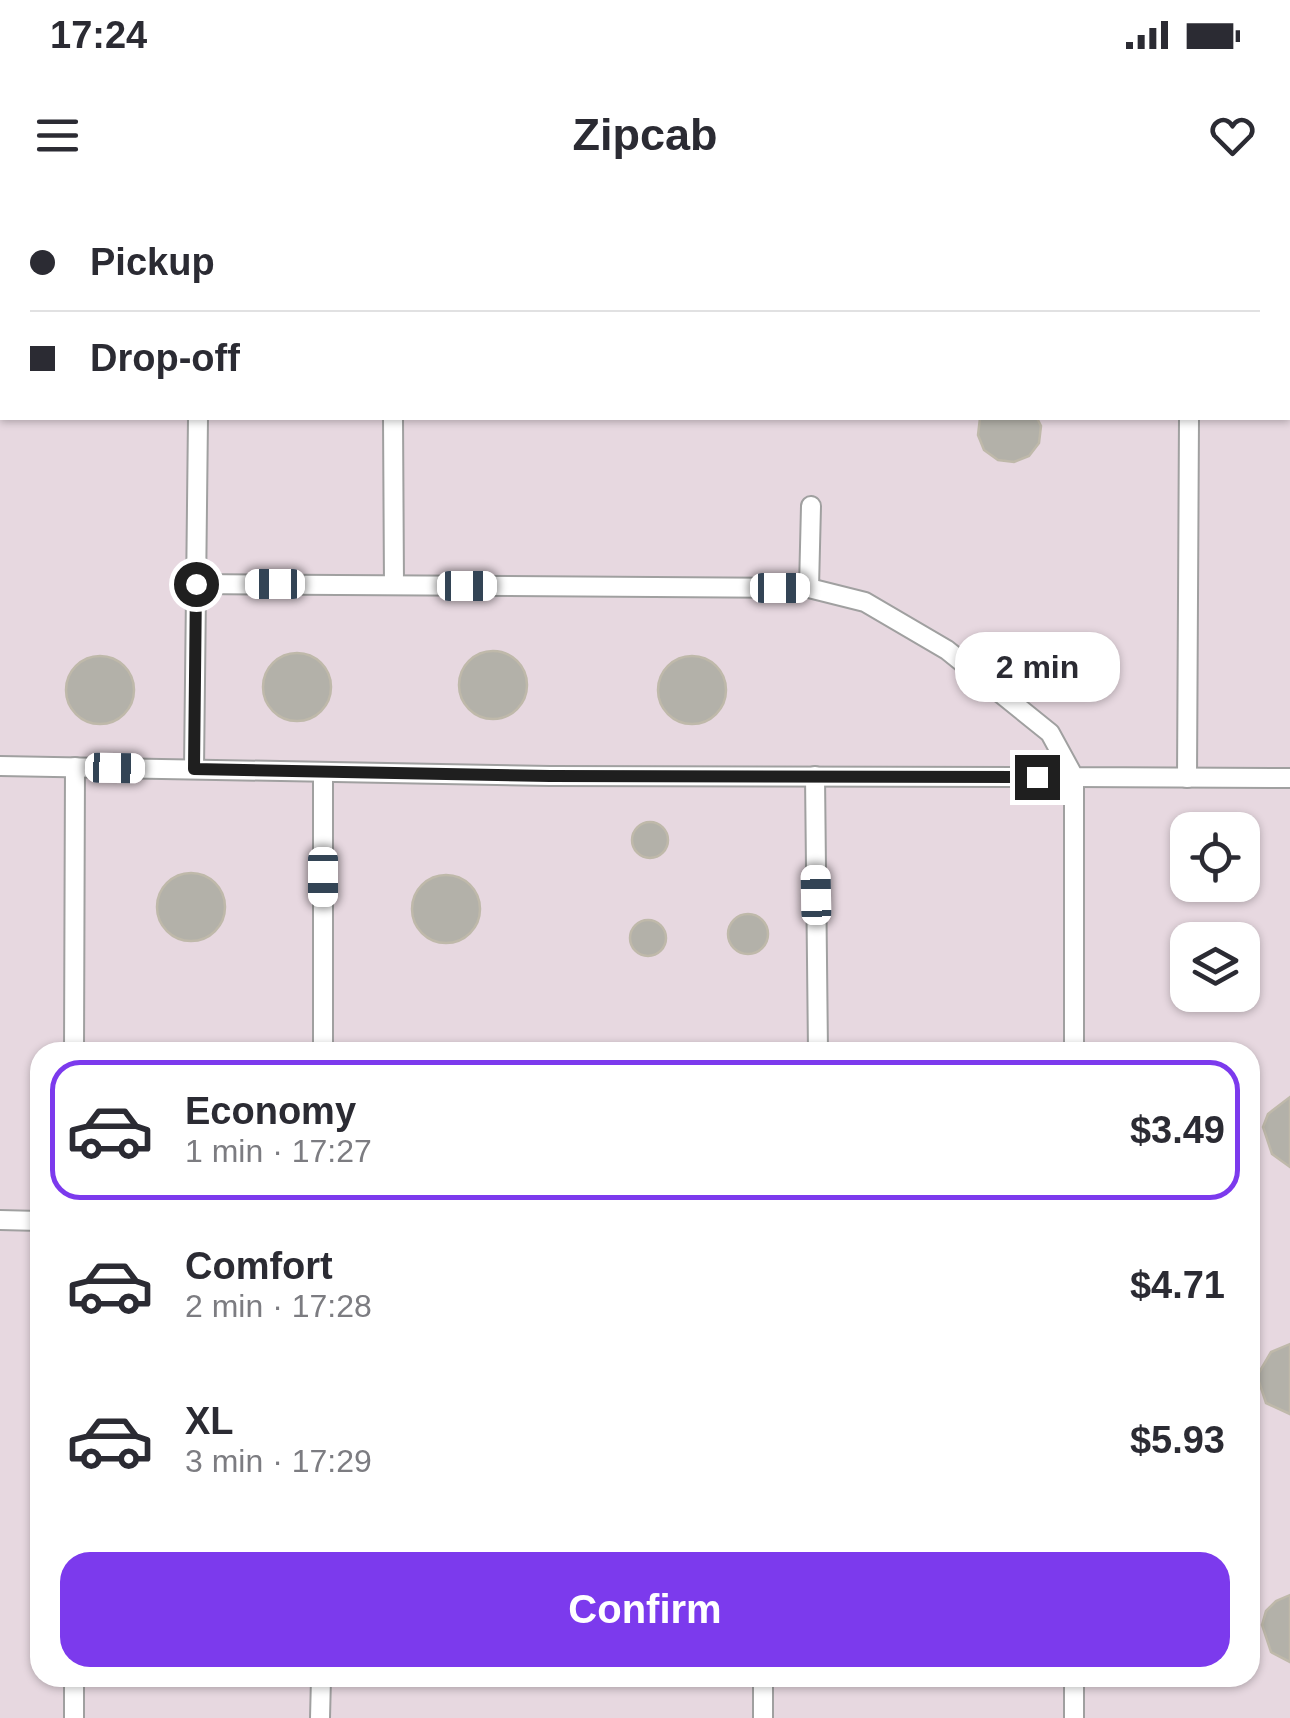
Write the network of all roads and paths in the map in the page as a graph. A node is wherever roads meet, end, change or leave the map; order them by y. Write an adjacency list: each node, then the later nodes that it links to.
1 (198, 420): 5 (lane)
2 (393, 420): 6 (lane)
3 (1189, 420): 14 (lane)
4 (810, 506): 7 (lane)
5 (196, 584): 6 (lane); 10 (lane)
6 (394, 585): 7 (lane)
7 (809, 588): 13 (lane)
8 (0, 766): 9 (lane)
9 (76, 767): 10 (lane); 16 (lane)
10 (194, 769): 11 (lane)
11 (324, 772): 12 (lane); 17 (lane)
12 (815, 776): 13 (lane); 18 (lane)
13 (1074, 777): 14 (lane); 19 (lane)
14 (1187, 778): 15 (lane)
15 (1290, 778)
16 (74, 1042)
17 (322, 1042)
18 (818, 1042)
19 (1074, 1042)
20 (0, 1220): 21 (lane)
21 (30, 1221)
22 (74, 1687): 26 (lane)
23 (320, 1687): 27 (lane)
24 (763, 1687): 28 (lane)
25 (1074, 1687): 29 (lane)
26 (74, 1718)
27 (320, 1718)
28 (763, 1718)
29 (1074, 1718)

